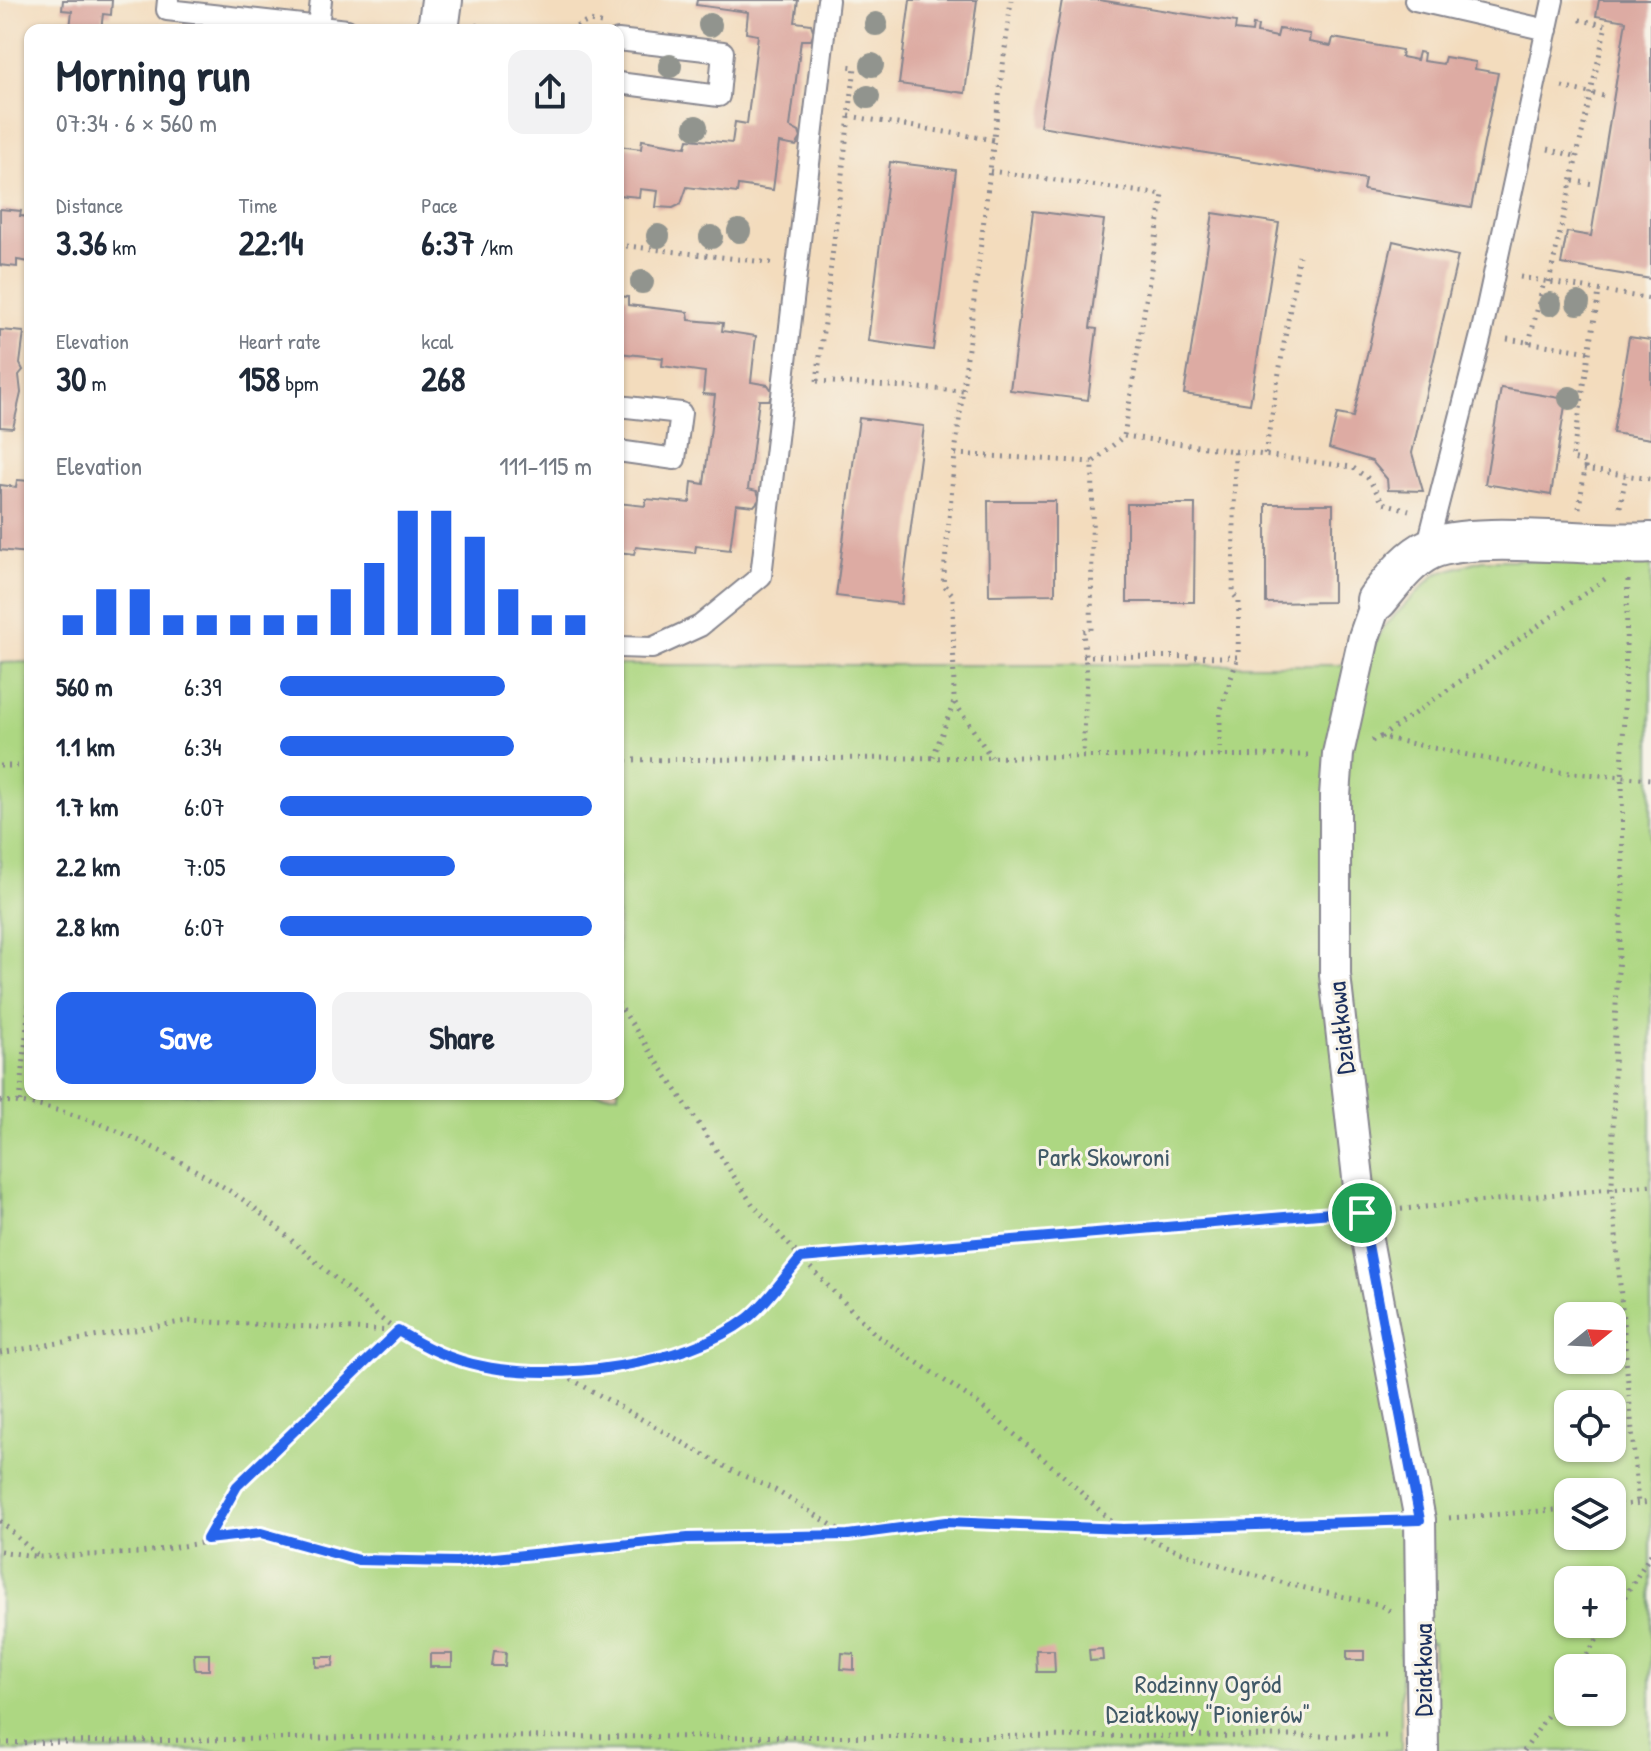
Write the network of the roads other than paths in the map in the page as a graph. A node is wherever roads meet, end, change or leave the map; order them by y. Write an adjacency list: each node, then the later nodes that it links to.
1 (168, 0): 7 (lane)
2 (321, 0): 8 (lane)
3 (442, 0): 9 (street)
4 (828, 0): 18 (lane)
5 (1415, 0): 10 (lane)
6 (1562, 4): 10 (lane)
7 (299, 24)
8 (318, 24)
9 (439, 24)
10 (1547, 30): 16 (lane)
11 (624, 41): 12 (lane)
12 (624, 84)
13 (624, 407): 14 (lane)
14 (624, 452)
15 (1636, 539): 16 (street, Działkowa)
16 (1436, 547): 17 (street, Działkowa)
17 (1377, 600): 19 (street, Działkowa)
18 (624, 647)
19 (1412, 1743)

